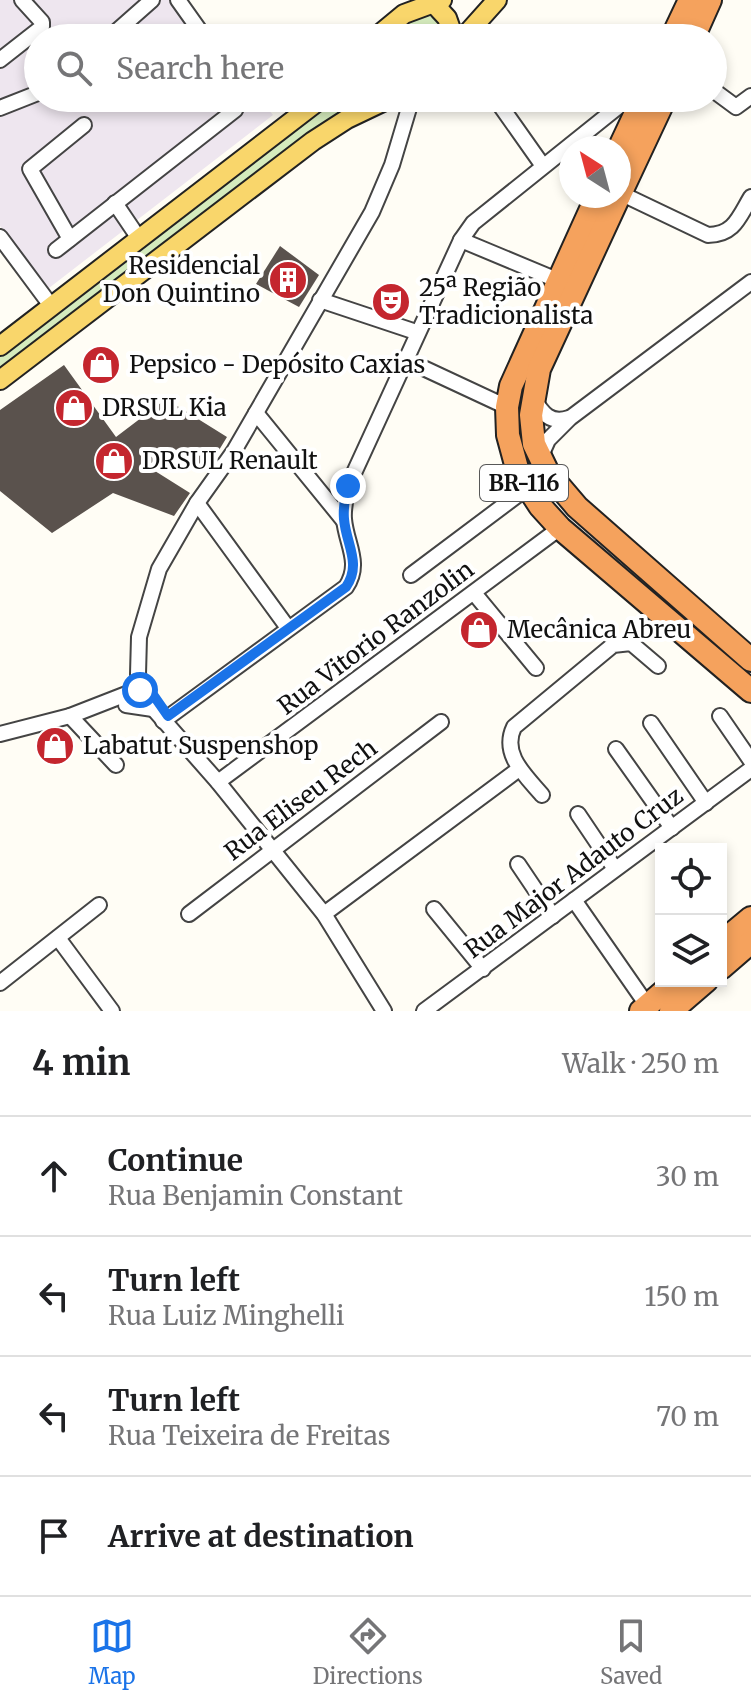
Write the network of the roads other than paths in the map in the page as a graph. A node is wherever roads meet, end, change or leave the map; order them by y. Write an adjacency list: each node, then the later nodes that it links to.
1 (22, 0): 8 (street)
2 (151, 0): 9 (street)
3 (178, 0): 10 (street)
4 (497, 0): 13 (main road)
5 (690, 0): 14 (highway)
6 (710, 0): 15 (highway)
7 (436, 1): 11 (main road); 12 (main road)
8 (42, 24)
9 (124, 24)
10 (195, 24)
11 (392, 24)
12 (449, 24)
13 (476, 24)
14 (679, 24)
15 (699, 24)
16 (24, 40): 17 (street)
17 (2, 55)
18 (751, 96): 20 (street)
19 (24, 99): 21 (street)
20 (727, 100)
21 (0, 108)
22 (232, 112): 36 (street)
23 (304, 112): 41 (main road)
24 (366, 112): 51 (main road)
25 (399, 112): 46 (street)
26 (505, 112): 32 (street)
27 (611, 112): 32 (street)
28 (636, 112): 31 (highway)
29 (658, 112): 33 (highway, BR-116)
30 (84, 125): 40 (street)
31 (625, 136)
32 (543, 166): 42 (street)
33 (631, 170)
34 (751, 197): 35 (street)
35 (631, 200)
36 (115, 203): 40 (street); 41 (street)
37 (591, 208): 44 (highway, BR-116)
38 (613, 208): 52 (highway, BR-116)
39 (0, 237): 47 (street)
40 (70, 239): 43 (street)
41 (140, 240): 47 (main road)
42 (461, 240): 44 (street); 48 (street)
43 (56, 250)
44 (557, 280): 53 (highway, BR-116)
45 (751, 282): 55 (street)
46 (320, 300): 48 (street); 54 (street)
47 (52, 307): 49 (main road)
48 (416, 332): 50 (street)
49 (0, 346)
50 (404, 359): 53 (street); 59 (street)
51 (0, 380)
52 (532, 396): 55 (street); 56 (highway, BR-116)
53 (507, 407): 57 (highway, BR-116)
54 (256, 413): 58 (street); 59 (street)
55 (570, 418): 56 (street)
56 (540, 458): 64 (highway, BR-116)
57 (527, 488): 60 (highway, BR-116); 61 (street)
58 (197, 503): 63 (street); 68 (street)
59 (344, 521): 63 (street)
60 (560, 528): 62 (street, Rua Vitorio Ranzolin); 67 (highway, BR-116)
61 (411, 575)
62 (474, 593): 66 (street); 80 (street, Rua Vitorio Ranzolin)
63 (288, 628): 68 (street)
64 (747, 651)
65 (658, 666): 79 (street)
66 (536, 668)
67 (751, 691)
68 (153, 701): 69 (street); 69 (street); 80 (street)
69 (122, 702): 70 (street)
70 (70, 716): 74 (street); 77 (street)
71 (720, 716): 76 (street)
72 (441, 722): 85 (street, Rua Eliseu Rech)
73 (651, 723): 82 (street)
74 (0, 734)
75 (616, 749): 84 (street)
76 (751, 761)
77 (116, 765)
78 (751, 769): 82 (street, Rua Major Adauto Cruz)
79 (514, 773): 81 (street); 92 (street)
80 (218, 782): 85 (street)
81 (542, 795)
82 (706, 803): 84 (street, Rua Major Adauto Cruz)
83 (578, 814): 87 (street)
84 (672, 828): 87 (street, Rua Major Adauto Cruz)
85 (272, 850): 91 (street, Rua Eliseu Rech); 92 (street)
86 (518, 864): 93 (street)
87 (615, 869): 88 (street, Rua Major Adauto Cruz)
88 (574, 900): 93 (street, Rua Major Adauto Cruz); 103 (street)
89 (99, 905): 95 (street)
90 (434, 909): 99 (street)
91 (189, 914)
92 (324, 914): 106 (street)
93 (553, 916): 99 (street, Rua Major Adauto Cruz)
94 (751, 918): 96 (highway)
95 (58, 938): 100 (street); 105 (street)
96 (727, 938)
97 (749, 949): 98 (highway)
98 (727, 964)
99 (483, 969): 107 (street, Rua Major Adauto Cruz)
100 (0, 983)
101 (669, 987): 103 (highway)
102 (699, 987): 104 (highway)
103 (644, 1008)
104 (673, 1010)
105 (112, 1011)
106 (384, 1011)
107 (424, 1011)

